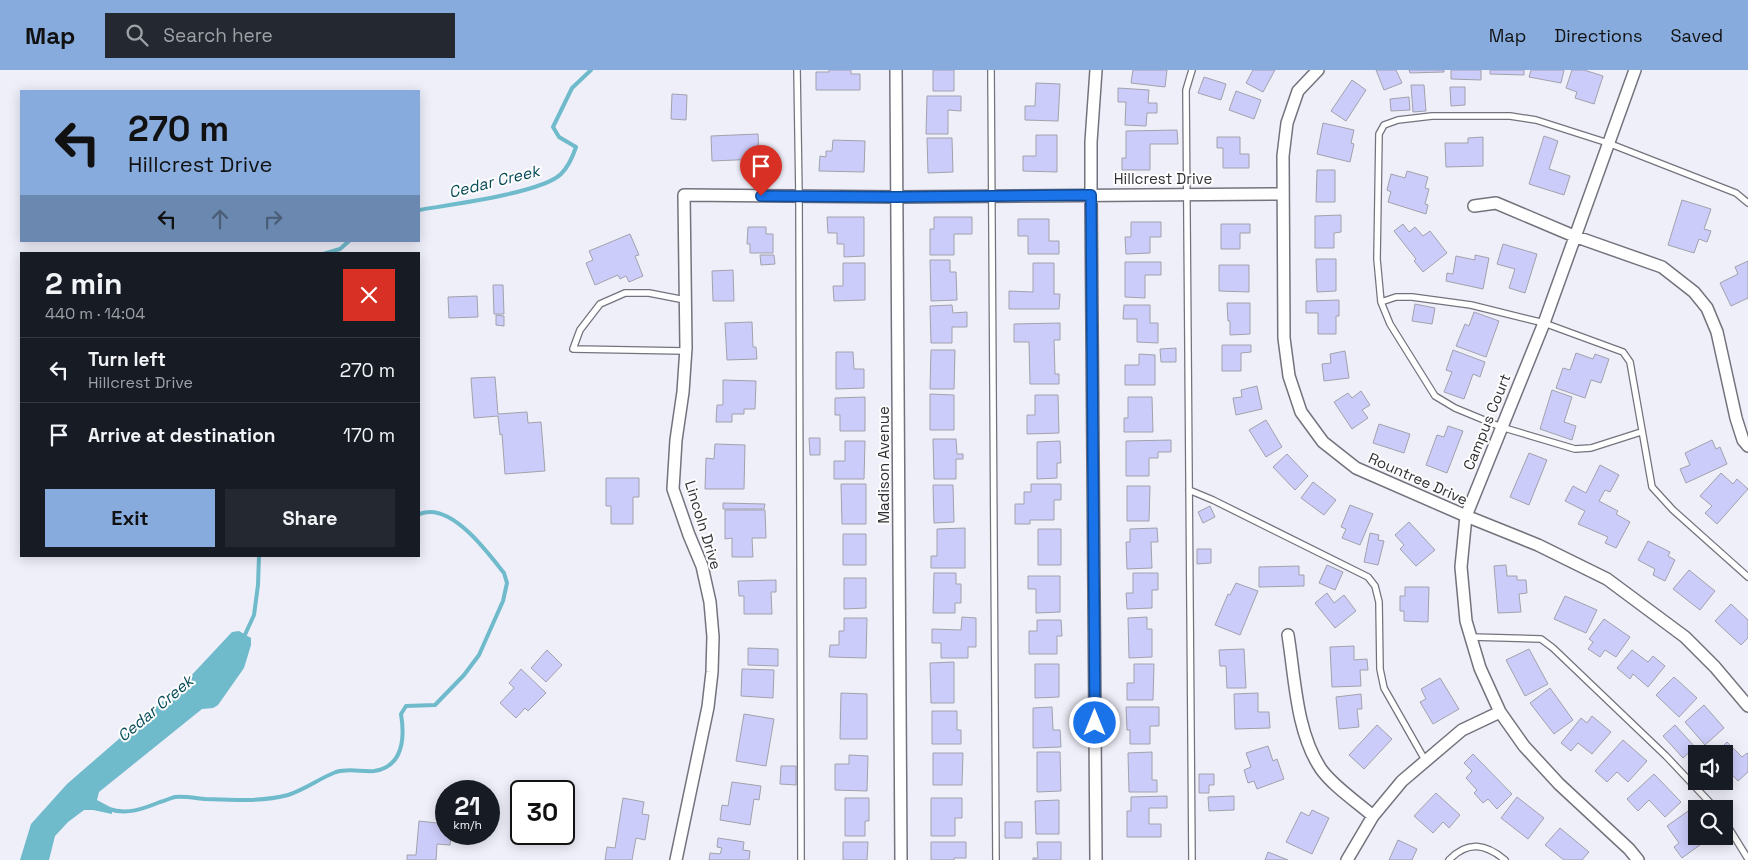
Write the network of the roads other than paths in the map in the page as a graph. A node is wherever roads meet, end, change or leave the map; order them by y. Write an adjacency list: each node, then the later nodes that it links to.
1 (796, 70): 13 (lane)
2 (896, 70): 15 (street, Madison Avenue)
3 (991, 70): 14 (lane)
4 (1096, 70): 12 (street)
5 (1192, 70): 9 (lane)
6 (1318, 70): 10 (street, Rountree Drive)
7 (1635, 70): 8 (street, Campus Court)
8 (1608, 143): 16 (lane); 18 (street, Campus Court); 20 (lane)
9 (1187, 194): 10 (street, Hillcrest Drive); 12 (street, Hillcrest Drive); 26 (lane)
10 (1283, 194): 27 (street, Rountree Drive)
11 (684, 195): 13 (street, Hillcrest Drive); 19 (street, Lincoln Drive)
12 (1091, 195): 14 (street, Hillcrest Drive); 42 (street)
13 (799, 196): 15 (street, Hillcrest Drive); 39 (lane)
14 (991, 196): 15 (street, Hillcrest Drive); 41 (lane)
15 (897, 197): 40 (street, Madison Avenue)
16 (1748, 203)
17 (1474, 206): 18 (street)
18 (1574, 236): 21 (street, Campus Court); 25 (street)
19 (685, 300): 22 (street, Lincoln Drive); 22 (lane)
20 (1381, 302): 21 (lane); 23 (lane)
21 (1544, 323): 23 (street, Campus Court); 24 (lane)
22 (685, 351): 38 (street, Lincoln Drive)
23 (1501, 427): 24 (lane); 27 (street, Campus Court)
24 (1641, 432): 28 (lane)
25 (1748, 446)
26 (1190, 490): 33 (lane); 43 (lane)
27 (1466, 516): 30 (street, Campus Court); 31 (street, Rountree Drive)
28 (1748, 577)
29 (1288, 635): 35 (street)
30 (1471, 638): 32 (street, Campus Court); 34 (lane)
31 (1748, 706)
32 (1500, 712): 33 (street); 47 (street, Campus Court)
33 (1425, 760): 35 (street)
34 (1708, 800)
35 (1373, 816): 44 (street)
36 (1733, 835): 37 (lane)
37 (1748, 859)
38 (676, 860)
39 (801, 860)
40 (901, 860)
41 (996, 860)
42 (1096, 860)
43 (1192, 860)
44 (1347, 860)
45 (1449, 860): 46 (lane)
46 (1505, 860)
47 (1638, 860)

